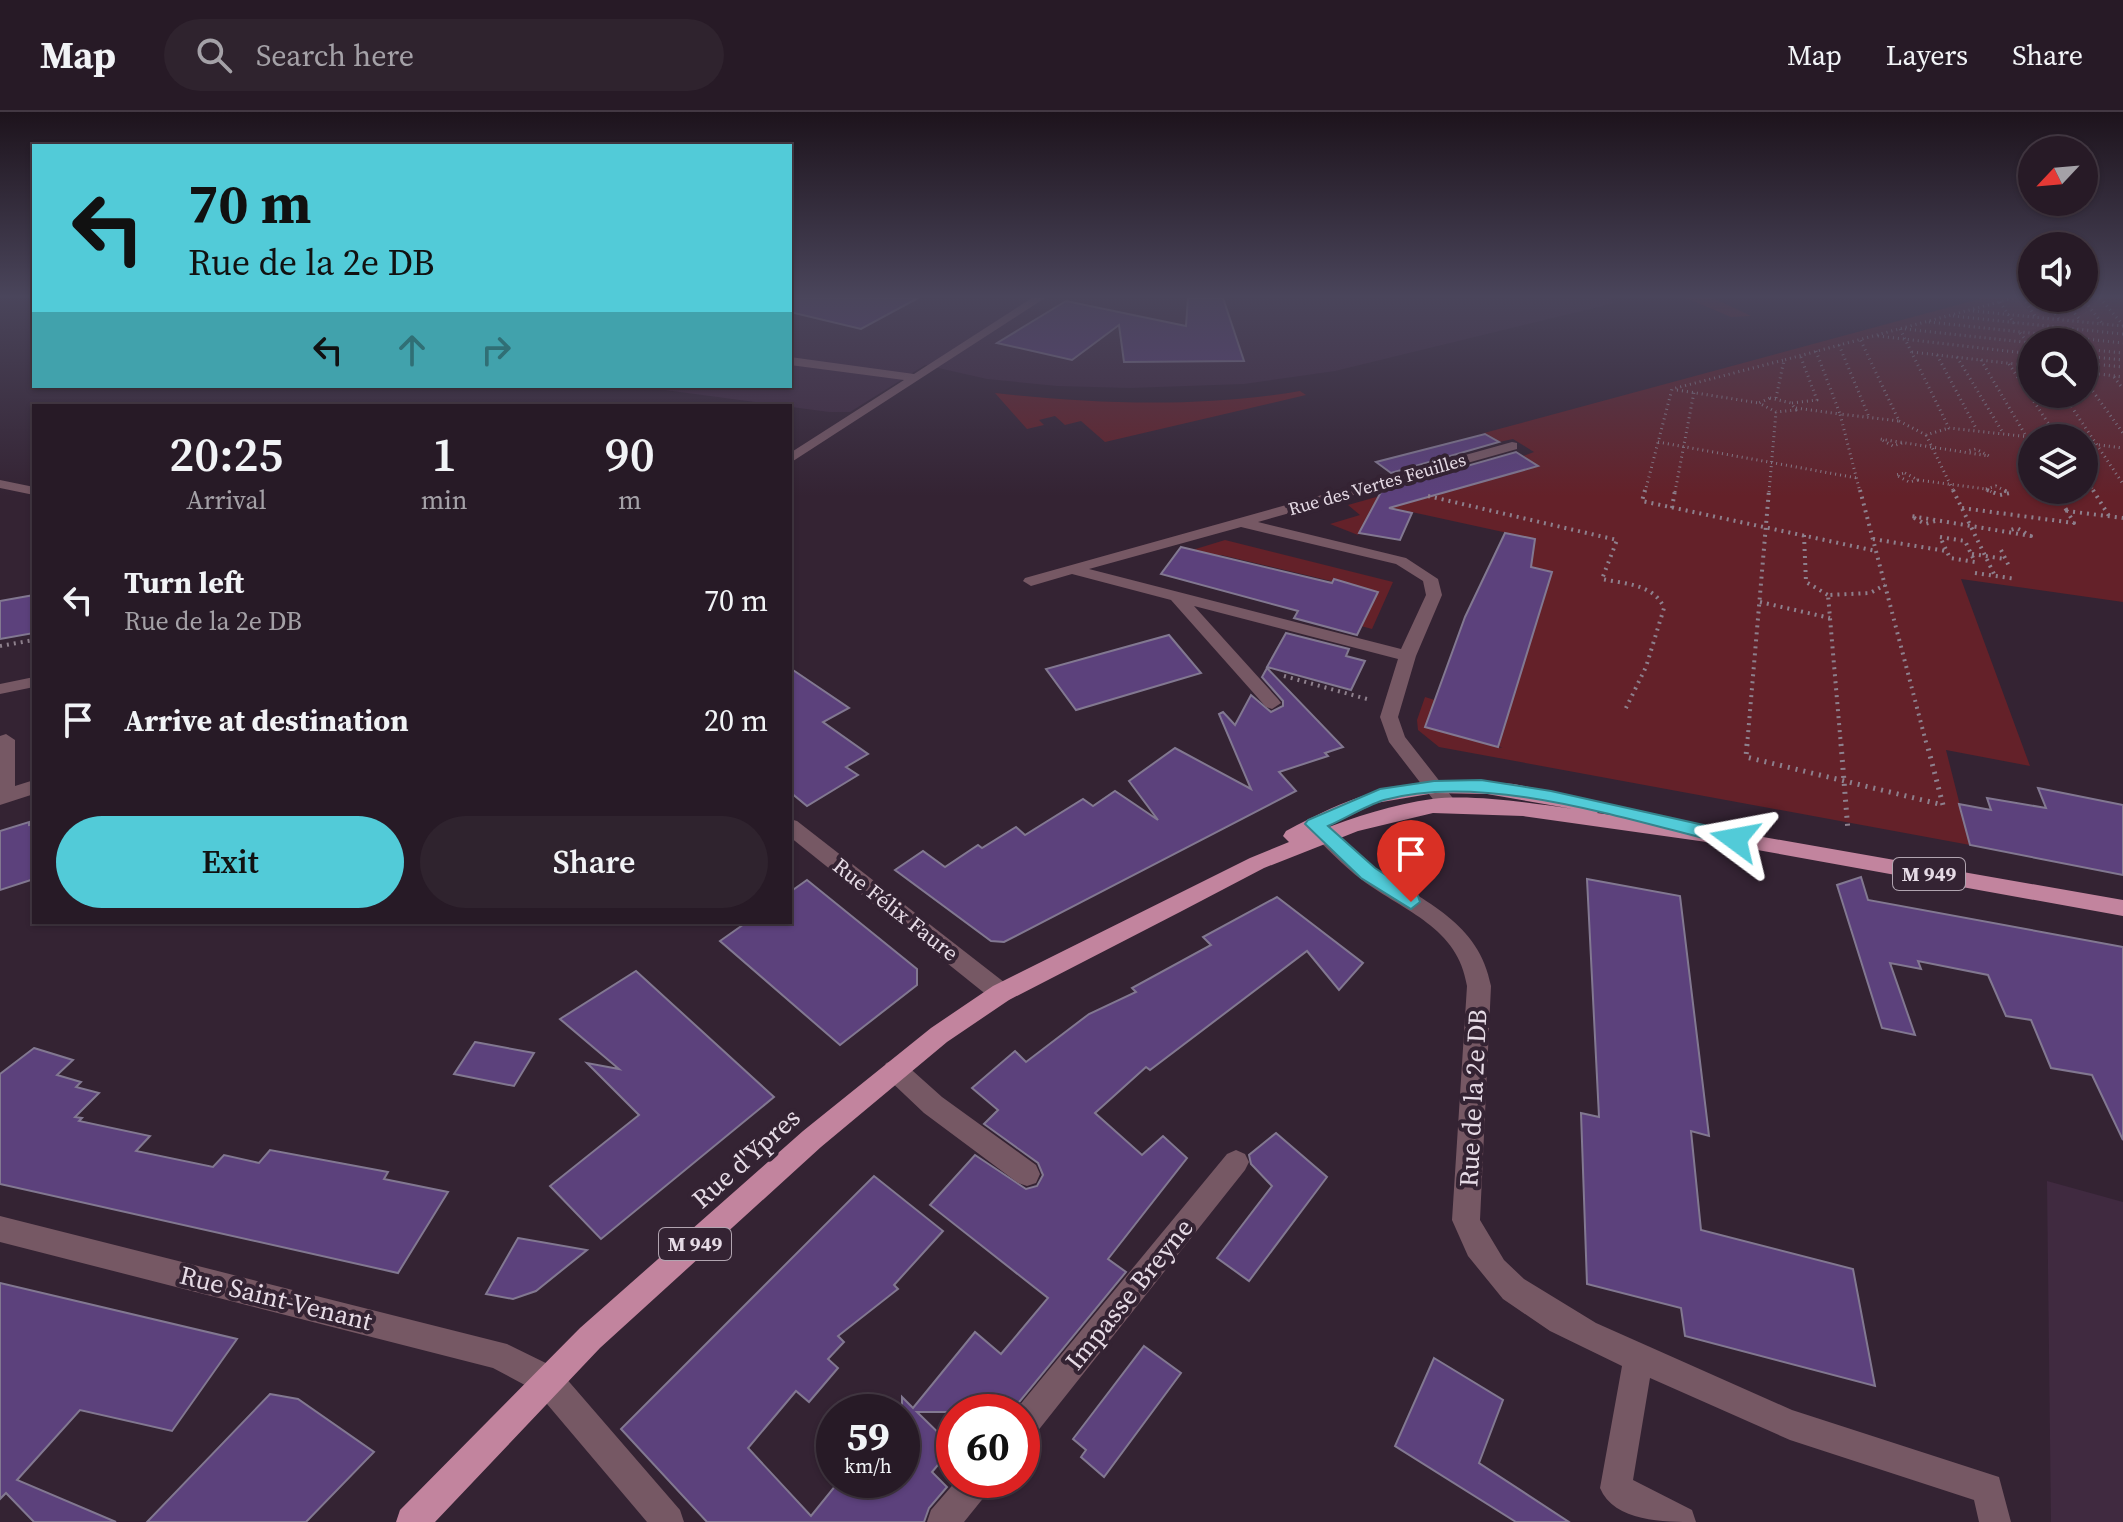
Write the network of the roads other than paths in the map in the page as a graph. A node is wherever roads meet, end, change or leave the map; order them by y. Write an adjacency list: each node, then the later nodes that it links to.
1 (811, 364): 3 (street)
2 (938, 364): 3 (street)
3 (916, 378): 5 (street)
4 (1512, 446): 8 (street, Rue des Vertes Feuilles)
5 (792, 458)
6 (0, 484): 7 (street)
7 (32, 491)
8 (1241, 522): 9 (street, Rue des Vertes Feuilles); 12 (street, Rue des Vertes Feuilles)
9 (1070, 569): 10 (street, Rue des Vertes Feuilles); 11 (street)
10 (1031, 581)
11 (1177, 597): 12 (street); 15 (street)
12 (1407, 656): 17 (street, Rue des Vertes Feuilles)
13 (32, 682): 14 (street)
14 (0, 689)
15 (1272, 703)
16 (6, 740): 19 (street)
17 (1434, 787): 20 (street, Rue des Vertes Feuilles); 22 (main road, M 949); 23 (main road, M 949)
18 (32, 788): 19 (street)
19 (2, 797)
20 (1449, 806): 22 (main road, M 949); 23 (main road, M 949)
21 (792, 828): 25 (street, Rue Félix Faure)
22 (1320, 830): 25 (main road, Rue d'Ypres / M 949); 30 (street, Rue de la 2e DB)
23 (1735, 839): 24 (main road, M 949)
24 (2123, 908)
25 (1001, 993): 26 (main road, Rue d'Ypres / M 949)
26 (895, 1070): 28 (street); 31 (main road, Rue d'Ypres / M 949)
27 (1236, 1162): 32 (street, Impasse Breyne)
28 (1027, 1174)
29 (0, 1229): 31 (street, Rue Saint-Venant)
30 (1638, 1358): 37 (street); 38 (street, Rue de la 2e DB)
31 (547, 1380): 34 (main road, Rue d'Ypres / M 949); 35 (street)
32 (1040, 1404)
33 (963, 1498): 36 (street)
34 (412, 1522)
35 (668, 1522)
36 (943, 1522)
37 (1680, 1522)
38 (1995, 1522)

